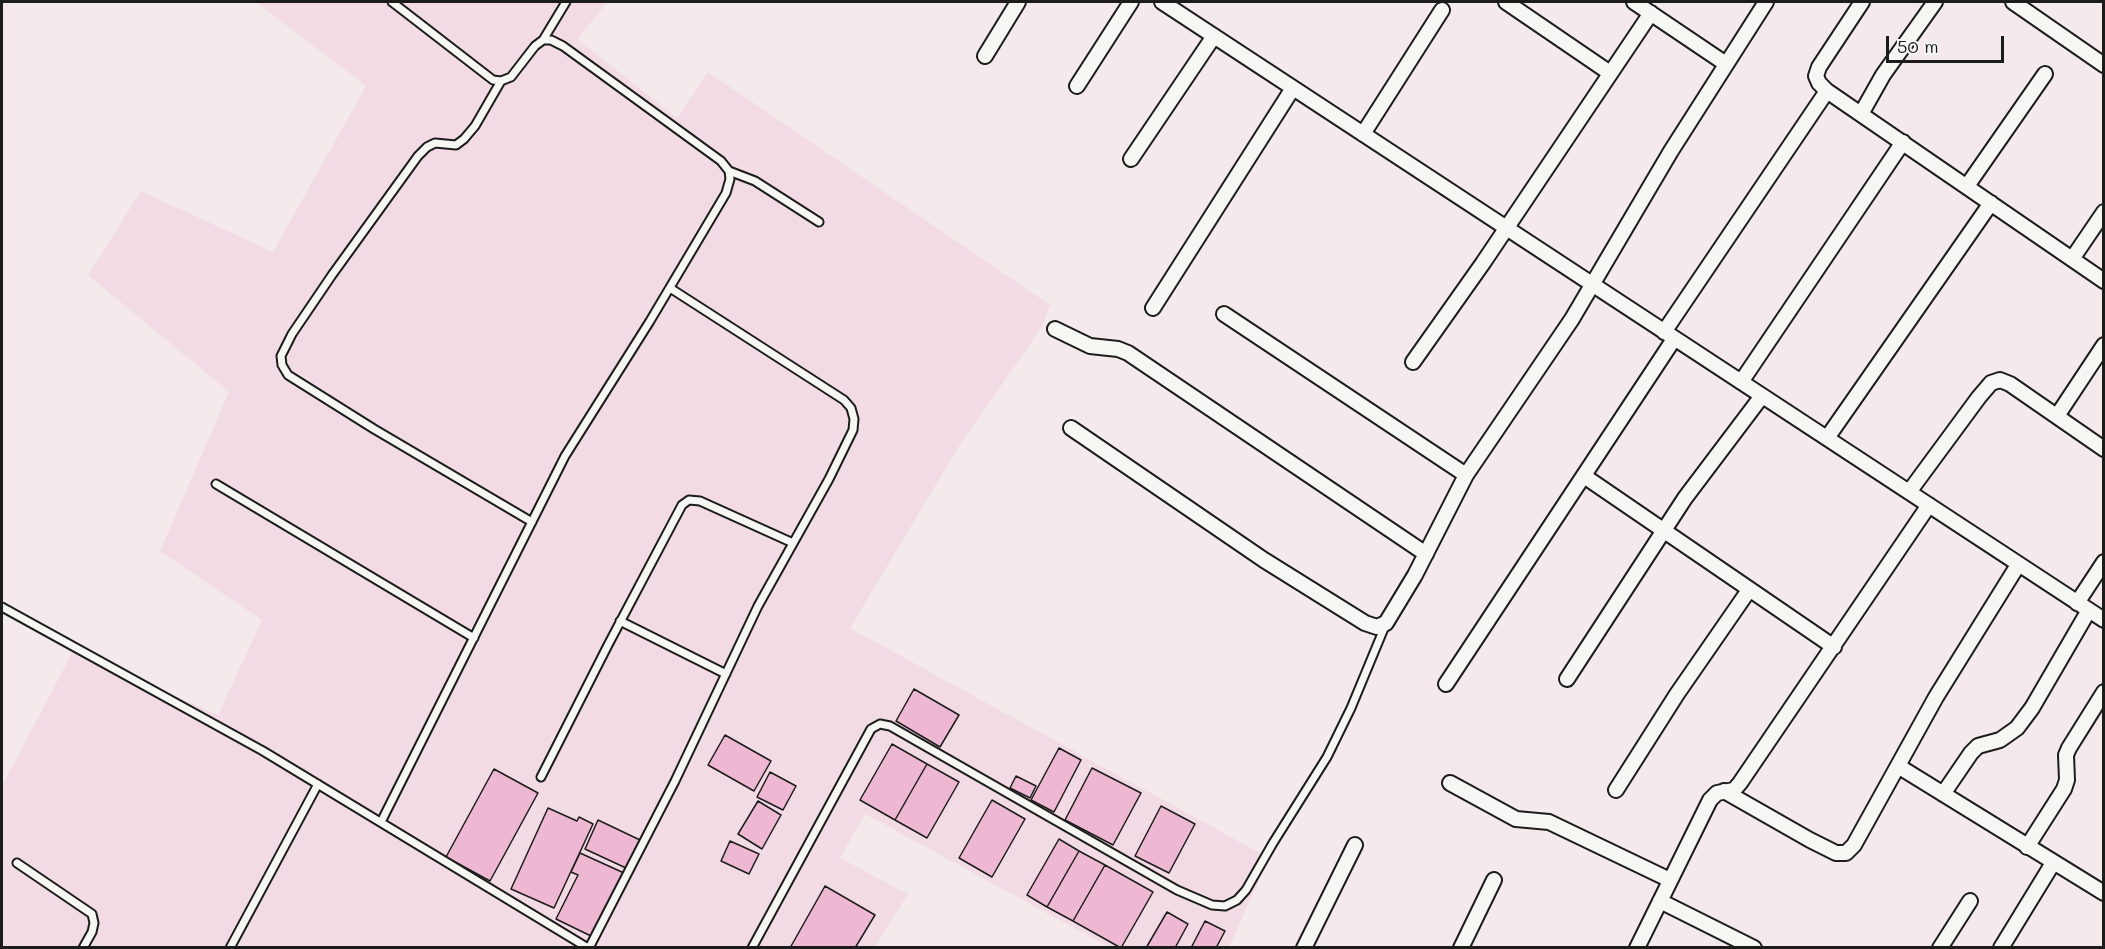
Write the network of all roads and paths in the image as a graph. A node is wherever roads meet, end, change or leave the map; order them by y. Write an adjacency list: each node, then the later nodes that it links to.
1 (392, 2): 21 (lane)
2 (566, 2): 15 (lane)
3 (1018, 2): 16 (street)
4 (1131, 2): 22 (street)
5 (1162, 2): 14 (street)
6 (1506, 2): 19 (street)
7 (1634, 2): 13 (street)
8 (1862, 2): 24 (street)
9 (1935, 2): 25 (street)
10 (2013, 2): 18 (street)
11 (1761, 4): 17 (street)
12 (1442, 10): 26 (street)
13 (1651, 13): 17 (street); 19 (street)
14 (1214, 36): 23 (street); 28 (street)
15 (543, 40): 21 (lane); 29 (lane)
16 (985, 56)
17 (1726, 64): 37 (street)
18 (2103, 65)
19 (1610, 73): 34 (street)
20 (2045, 74): 30 (street)
21 (501, 81): 56 (lane)
22 (1077, 86)
23 (1293, 88): 26 (street); 39 (street)
24 (1827, 91): 25 (street); 42 (street)
25 (1862, 114): 27 (street)
26 (1363, 134): 34 (street)
27 (1903, 142): 30 (street); 45 (street)
28 (1131, 159)
29 (729, 171): 33 (lane); 38 (lane)
30 (1967, 186): 31 (street)
31 (1991, 203): 35 (street); 49 (street)
32 (2103, 212): 35 (street)
33 (819, 222)
34 (1506, 229): 37 (street); 44 (street)
35 (2072, 259): 36 (street)
36 (2103, 281)
37 (1592, 285): 42 (street); 51 (street)
38 (669, 288): 56 (lane); 58 (lane)
39 (1154, 308)
40 (1224, 314): 51 (street)
41 (1055, 329): 59 (street)
42 (1669, 336): 45 (street); 52 (street)
43 (2103, 345): 47 (street)
44 (1413, 362)
45 (1741, 382): 46 (street)
46 (1762, 396): 49 (street); 57 (street)
47 (2057, 416): 50 (street); 54 (street)
48 (1071, 428): 67 (street)
49 (1827, 438): 54 (street)
50 (2103, 449)
51 (1466, 475): 59 (street)
52 (1584, 476): 57 (street); 72 (street)
53 (216, 484): 68 (lane)
54 (1909, 492): 55 (street)
55 (1929, 506): 61 (street); 69 (street)
56 (532, 522): 68 (lane)
57 (1663, 531): 62 (street); 71 (street)
58 (793, 543): 66 (lane); 70 (lane)
59 (1426, 554): 67 (street)
60 (2103, 562): 64 (street)
61 (2018, 564): 64 (street); 74 (street)
62 (1749, 590): 69 (street); 78 (street)
63 (2, 607): 77 (lane)
64 (2083, 607): 65 (street); 80 (street)
65 (2103, 620)
66 (620, 621): 70 (lane); 75 (lane)
67 (1386, 623): 94 (lane)
68 (474, 638): 81 (lane)
69 (1834, 647): 79 (street)
70 (726, 674): 93 (lane)
71 (1568, 679)
72 (1446, 684)
73 (2103, 692): 83 (street)
74 (1898, 766): 79 (street); 80 (street)
75 (541, 777)
76 (1450, 783): 87 (street)
77 (318, 784): 81 (lane); 92 (lane)
78 (1616, 790)
79 (1724, 791): 87 (street)
80 (1942, 794): 83 (street)
81 (381, 822): 93 (lane)
82 (1354, 845): 95 (street)
83 (2027, 847): 85 (street)
84 (17, 862): 91 (lane)
85 (2053, 863): 88 (street); 100 (street)
86 (1494, 880): 96 (street)
87 (1670, 880): 89 (street)
88 (2103, 893)
89 (1660, 901): 97 (street); 98 (street)
90 (1970, 901): 99 (street)
91 (83, 948)
92 (230, 948)
93 (588, 948)
94 (752, 948)
95 (1304, 948)
96 (1461, 948)
97 (1637, 948)
98 (1754, 948)
99 (1940, 948)
100 (2001, 948)

